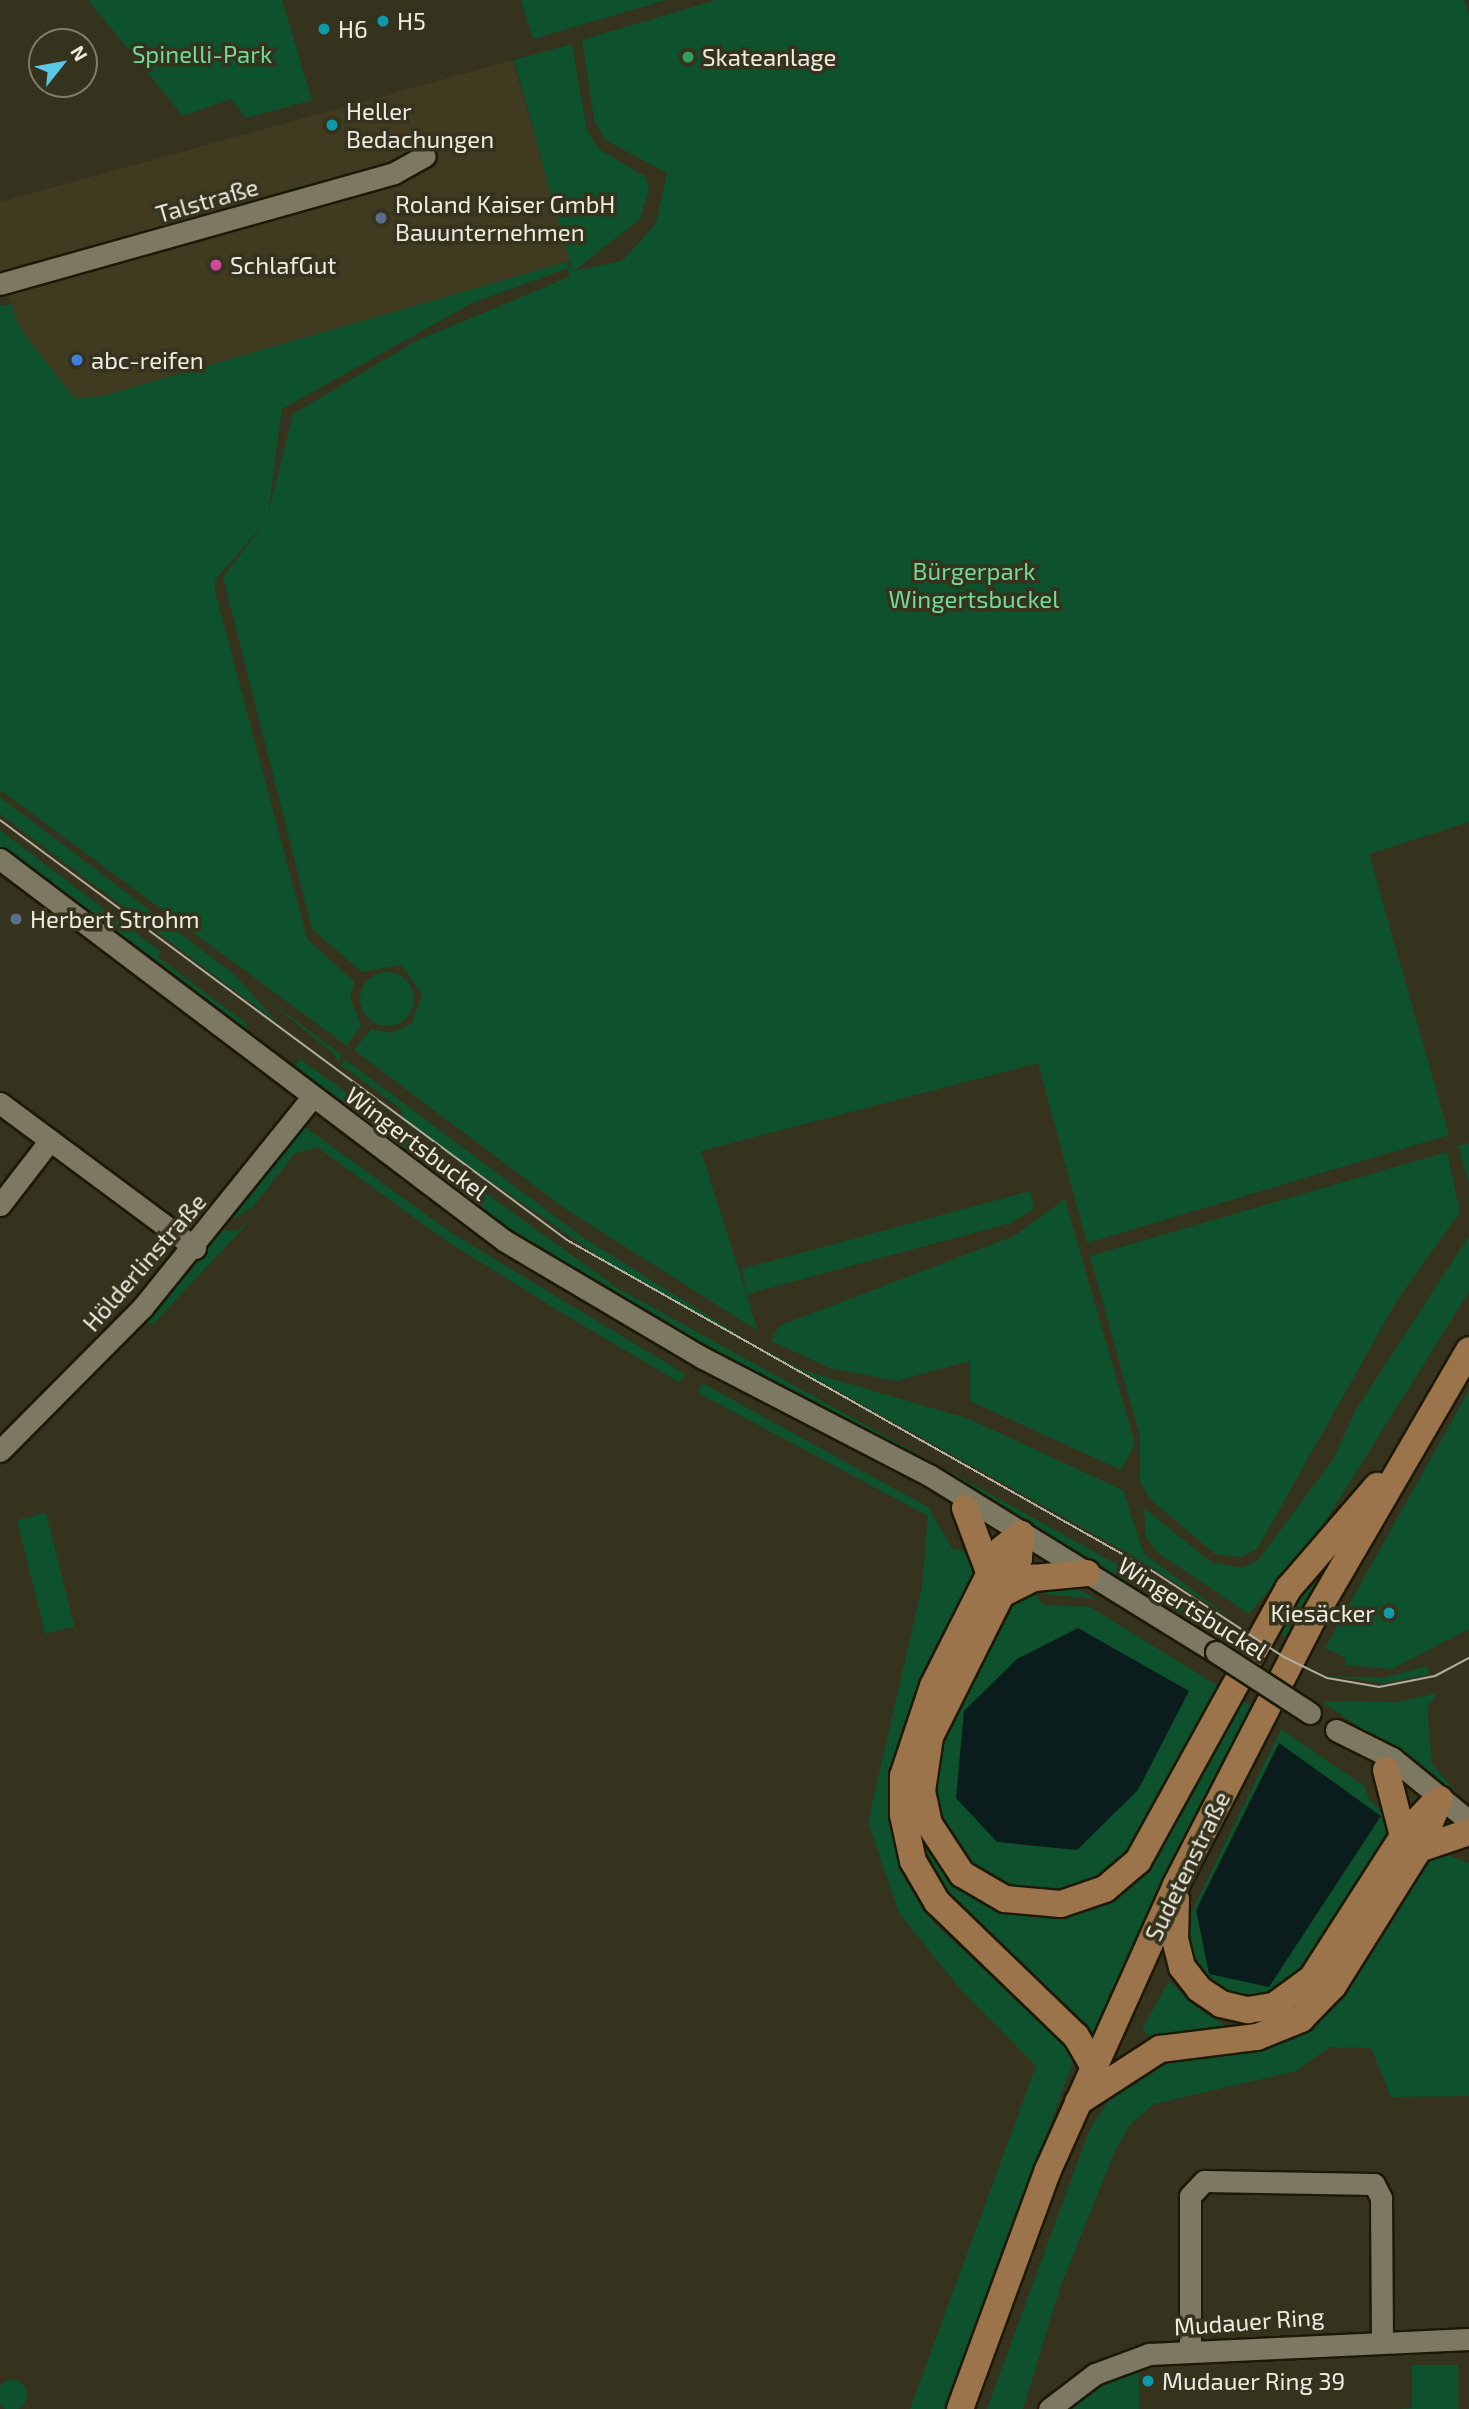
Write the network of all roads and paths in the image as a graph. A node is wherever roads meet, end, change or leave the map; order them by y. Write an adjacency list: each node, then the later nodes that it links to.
1 (425, 156): 2 (street, Talstraße)
2 (0, 284)
3 (0, 859): 4 (street, Wingertsbuckel)
4 (313, 1096): 8 (street, Hölderlinstraße); 10 (street, Wingertsbuckel)
5 (0, 1103): 6 (street)
6 (50, 1140): 7 (street); 8 (street)
7 (0, 1205)
8 (195, 1248): 11 (street, Hölderlinstraße)
9 (1469, 1350): 12 (main road, Sudetenstraße)
10 (830, 1427): 13 (street, Wingertsbuckel); 14 (street, Wingertsbuckel)
11 (0, 1451)
12 (1399, 1465): 16 (main road); 23 (main road, Sudetenstraße)
13 (965, 1508): 14 (street, Wingertsbuckel); 16 (main road)
14 (1021, 1534): 15 (street, Wingertsbuckel); 16 (main road)
15 (1087, 1573): 16 (main road); 17 (street, Wingertsbuckel, bridge)
16 (996, 1582): 24 (main road)
17 (1336, 1730): 18 (street, Wingertsbuckel); 19 (street, Wingertsbuckel)
18 (1386, 1770): 19 (street, Wingertsbuckel); 22 (main road)
19 (1440, 1799): 20 (street); 22 (main road)
20 (1469, 1821)
21 (1469, 1832): 22 (main road)
22 (1411, 1843): 23 (main road); 25 (main road)
23 (1176, 1885): 24 (main road, Sudetenstraße)
24 (1093, 2065): 25 (main road, Sudetenstraße)
25 (1076, 2105): 29 (main road, Sudetenstraße)
26 (1469, 2339): 27 (street, Mudauer Ring)
27 (1382, 2340): 28 (street, Mudauer Ring); 28 (street)
28 (1190, 2348): 30 (street, Mudauer Ring)
29 (960, 2409)
30 (1049, 2409)

